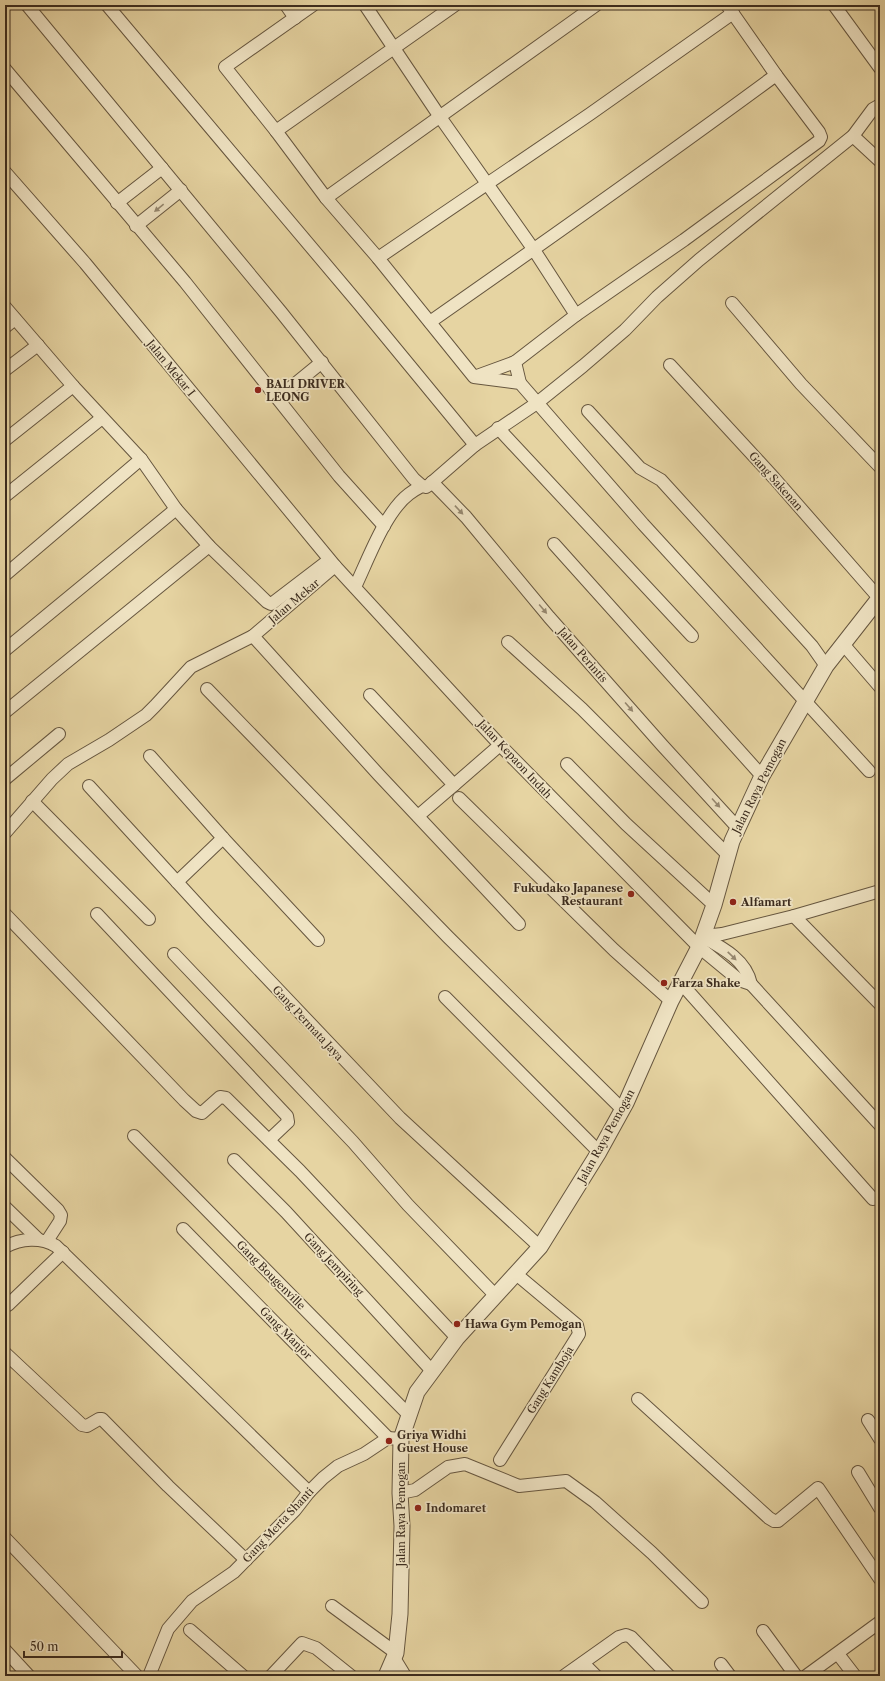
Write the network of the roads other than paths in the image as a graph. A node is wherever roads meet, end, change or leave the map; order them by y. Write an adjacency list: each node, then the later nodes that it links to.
1 (27, 5): 20 (street, Jalan Perintis)
2 (107, 5): 49 (street)
3 (286, 5): 10 (street)
4 (313, 5): 10 (street)
5 (365, 5): 11 (street)
6 (455, 5): 11 (street)
7 (596, 5): 16 (street)
8 (834, 5): 12 (street)
9 (730, 9): 14 (street); 22 (street)
10 (295, 18): 17 (street)
11 (395, 48): 16 (street); 17 (street)
12 (880, 68)
13 (5, 69): 25 (street)
14 (776, 75): 27 (street); 31 (street)
15 (880, 105): 18 (street)
16 (440, 117): 22 (street); 24 (street)
17 (276, 131): 24 (street)
18 (857, 139): 19 (street); 44 (street)
19 (880, 161)
20 (162, 168): 23 (street, Jalan Perintis); 25 (street)
21 (5, 172): 58 (street, Jalan Mekar I)
22 (488, 184): 27 (street); 28 (street)
23 (181, 190): 26 (street, one-way to 26); 36 (street, Jalan Perintis)
24 (326, 198): 28 (street)
25 (117, 203): 26 (street)
26 (136, 226): 43 (street)
27 (534, 250): 31 (street); 33 (street)
28 (378, 258): 33 (street)
29 (732, 303): 51 (street)
30 (5, 307): 32 (street)
31 (576, 316): 37 (street)
32 (15, 319): 34 (street); 35 (street)
33 (430, 322): 40 (street)
34 (5, 327)
35 (38, 345): 39 (street); 42 (street)
36 (322, 362): 43 (street); 52 (street, Jalan Perintis)
37 (515, 362): 40 (street); 41 (street)
38 (670, 365): 61 (street, Gang Sakenan)
39 (5, 370)
40 (474, 378): 41 (street)
41 (520, 383): 44 (street)
42 (73, 386): 46 (street); 48 (street)
43 (278, 398): 55 (street)
44 (537, 403): 47 (street); 71 (street)
45 (588, 411): 67 (street)
46 (102, 418): 50 (street); 53 (street)
47 (498, 428): 49 (street); 63 (street)
48 (5, 440)
49 (475, 445): 52 (street)
50 (141, 459): 54 (street); 59 (street)
51 (880, 467)
52 (427, 484): 55 (street); 85 (street, Jalan Perintis, one-way to 85)
53 (5, 496)
54 (176, 509): 57 (street); 66 (street)
55 (384, 526): 60 (street)
56 (554, 544): 78 (street)
57 (209, 546): 58 (street); 72 (street)
58 (332, 563): 60 (street, Jalan Kepaon Indah); 62 (street, Jalan Mekar)
59 (5, 575)
60 (355, 587): 74 (street, Jalan Kepaon Indah)
61 (880, 598): 65 (street, Jalan Raya Pemogan)
62 (253, 636): 83 (street, Jalan Mekar); 84 (street)
63 (692, 636)
64 (508, 642): 88 (street)
65 (844, 644): 67 (street, Jalan Raya Pemogan); 68 (street)
66 (5, 650)
67 (826, 666): 71 (street, Jalan Raya Pemogan)
68 (880, 687)
69 (207, 689): 104 (street)
70 (370, 695): 80 (street)
71 (804, 701): 77 (street); 78 (street, Jalan Raya Pemogan)
72 (5, 712)
73 (59, 734): 79 (street)
74 (500, 745): 80 (street); 98 (street, Jalan Kepaon Indah)
75 (150, 756): 87 (street)
76 (567, 764): 91 (street)
77 (869, 771)
78 (762, 776): 85 (street, Jalan Raya Pemogan)
79 (5, 778)
80 (454, 785): 84 (street)
81 (89, 786): 89 (street, Gang Permata Jaya)
82 (459, 798): 102 (street)
83 (32, 801): 86 (street, Jalan Mekar); 95 (street)
84 (418, 816): 96 (street)
85 (737, 827): 88 (street, Jalan Raya Pemogan)
86 (5, 833)
87 (223, 838): 89 (street); 97 (street)
88 (728, 855): 91 (street, Jalan Raya Pemogan)
89 (177, 882): 116 (street, Gang Permata Jaya)
90 (880, 891): 94 (street)
91 (714, 905): 98 (street, Jalan Raya Pemogan)
92 (5, 914): 107 (street)
93 (97, 914): 107 (street)
94 (794, 916): 98 (street); 103 (street)
95 (149, 919)
96 (519, 924)
97 (318, 940)
98 (702, 940): 100 (street, Jalan Raya Pemogan); 105 (street, Jalan Kepaon Indah)
99 (174, 954): 119 (street)
100 (680, 982): 102 (street, Jalan Raya Pemogan); 111 (street)
101 (445, 997): 108 (street)
102 (671, 1001): 104 (street, Jalan Raya Pemogan)
103 (880, 1004)
104 (622, 1110): 108 (street, Jalan Raya Pemogan)
105 (880, 1125)
106 (134, 1136): 125 (street, Gang Bougenville)
107 (269, 1140): 121 (street)
108 (599, 1152): 116 (street, Jalan Raya Pemogan)
109 (5, 1158): 114 (street)
110 (234, 1160): 123 (street, Gang Jempiring)
111 (873, 1199)
112 (5, 1207): 114 (street)
113 (183, 1229): 127 (street, Gang Manjor)
114 (43, 1240): 115 (street); 117 (street)
115 (5, 1247)
116 (540, 1247): 118 (street, Jalan Raya Pemogan)
117 (63, 1252): 120 (street); 131 (street)
118 (516, 1274): 119 (street, Jalan Raya Pemogan); 129 (street, Gang Kamboja)
119 (496, 1296): 121 (street, Jalan Raya Pemogan)
120 (8, 1300)
121 (457, 1338): 123 (street, Jalan Raya Pemogan)
122 (5, 1353): 135 (street)
123 (432, 1371): 125 (street, Jalan Raya Pemogan)
124 (638, 1399): 136 (street)
125 (408, 1414): 127 (street, Jalan Raya Pemogan)
126 (868, 1420): 128 (street)
127 (395, 1438): 131 (street, Gang Merta Shanti); 132 (street, Jalan Raya Pemogan)
128 (880, 1439)
129 (500, 1460)
130 (858, 1472): 133 (street)
131 (309, 1492): 135 (street, Gang Merta Shanti)
132 (400, 1493): 137 (street); 144 (street, Jalan Raya Pemogan)
133 (880, 1508)
134 (5, 1538): 148 (street)
135 (246, 1560): 149 (street, Gang Merta Shanti)
136 (880, 1579)
137 (702, 1602)
138 (332, 1606): 144 (street)
139 (880, 1622): 143 (street)
140 (190, 1630): 150 (street)
141 (763, 1631): 159 (street)
142 (5, 1650): 147 (street)
143 (838, 1654): 160 (street); 161 (street)
144 (395, 1656): 153 (street, Jalan Raya Pemogan); 154 (street)
145 (583, 1663): 155 (street); 156 (street); 157 (street)
146 (721, 1664): 158 (street)
147 (29, 1676)
148 (137, 1676)
149 (149, 1676)
150 (243, 1676)
151 (271, 1676): 152 (street)
152 (351, 1676)
153 (386, 1676)
154 (405, 1676)
155 (564, 1676)
156 (596, 1676)
157 (669, 1676)
158 (730, 1676)
159 (796, 1676)
160 (806, 1676)
161 (855, 1676)

